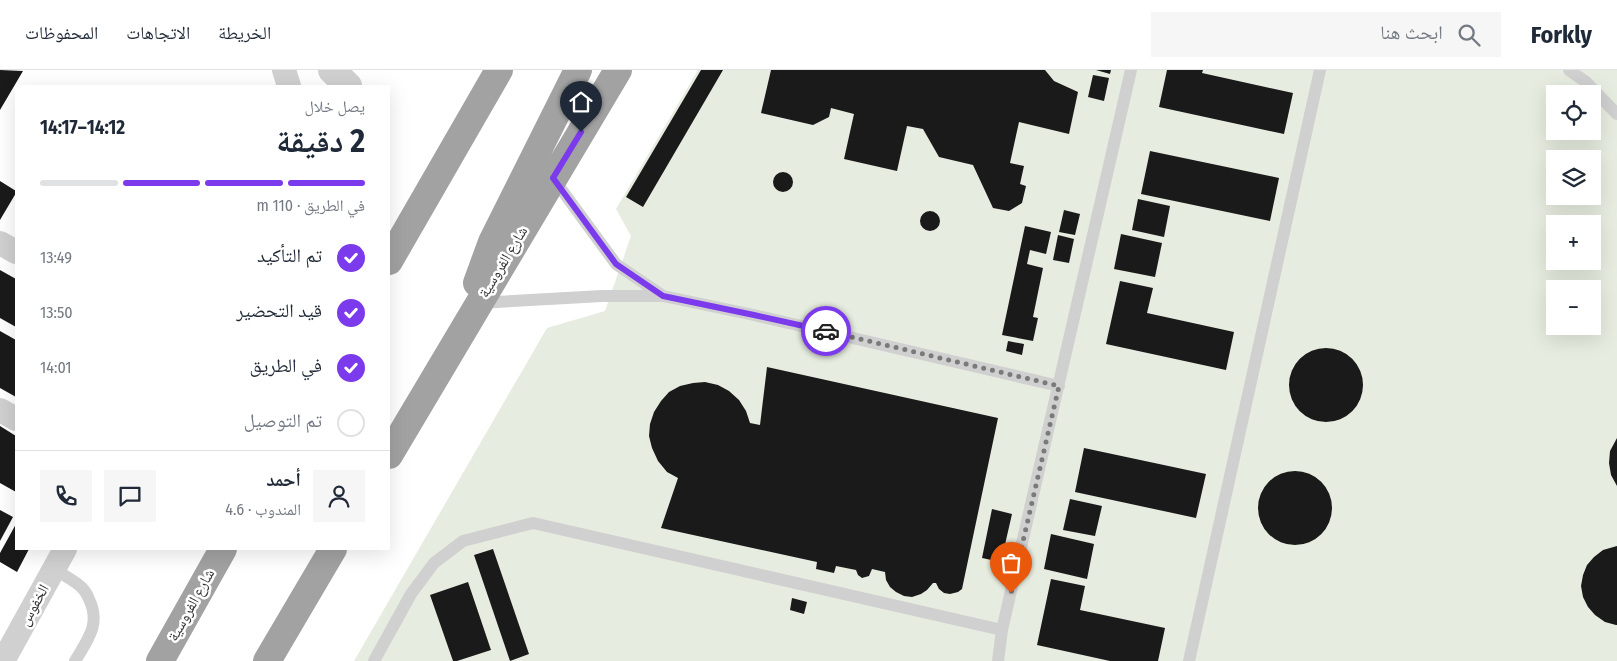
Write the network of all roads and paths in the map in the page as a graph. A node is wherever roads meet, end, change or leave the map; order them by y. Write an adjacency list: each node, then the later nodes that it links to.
1 (284, 70): 9 (street)
2 (332, 70): 10 (street)
3 (499, 70): 15 (highway)
4 (578, 70): 18 (highway)
5 (618, 70): 12 (highway, شارع الفروسية)
6 (1131, 70): 19 (lane)
7 (1320, 70): 33 (lane)
8 (1568, 70): 11 (lane)
9 (289, 85)
10 (347, 85)
11 (1617, 114)
12 (553, 178): 16 (lane); 17 (highway, شارع الفروسية)
13 (0, 243): 14 (street)
14 (15, 251)
15 (390, 259)
16 (663, 296): 17 (lane); 19 (lane)
17 (479, 303): 18 (highway, شارع الفروسية)
18 (454, 345): 22 (highway, شارع الفروسية)
19 (1059, 386): 26 (lane)
20 (0, 410): 21 (street)
21 (15, 418)
22 (390, 453)
23 (220, 550): 29 (highway, شارع الفروسية)
24 (332, 550): 30 (highway)
25 (59, 559): 27 (street, الخفوس); 28 (lane)
26 (1002, 630): 31 (lane); 32 (lane)
27 (3, 661)
28 (75, 661)
29 (160, 661)
30 (267, 661)
31 (374, 661)
32 (998, 661)
33 (1189, 661)

